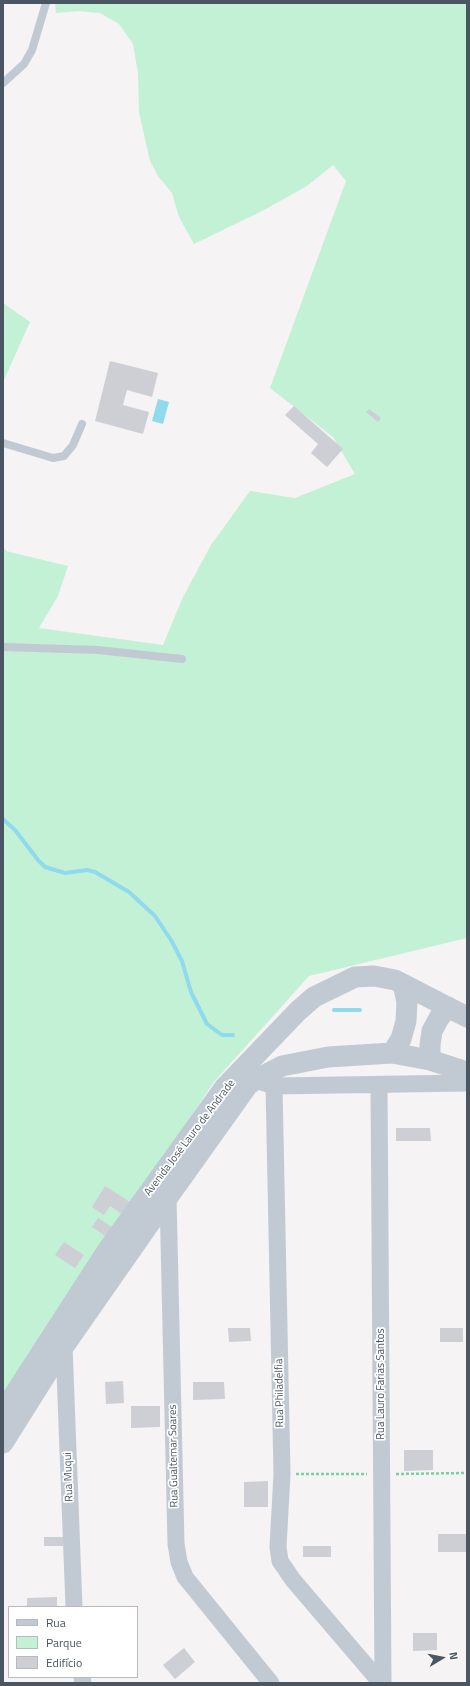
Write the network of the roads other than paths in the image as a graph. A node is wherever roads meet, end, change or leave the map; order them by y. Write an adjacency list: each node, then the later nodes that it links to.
1 (46, 3): 2 (lane)
2 (3, 83)
3 (82, 424): 4 (lane)
4 (3, 443)
5 (3, 647): 6 (lane)
6 (182, 658)
7 (403, 984): 8 (street, Avenida José Lauro de Andrade); 10 (street); 18 (street, Avenida José Lauro de Andrade)
8 (448, 1007): 9 (street, Avenida José Lauro de Andrade); 11 (street)
9 (467, 1017)
10 (392, 1053): 11 (street, Avenida José Lauro de Andrade); 13 (street, Avenida José Lauro de Andrade)
11 (430, 1060): 12 (street, Avenida José Lauro de Andrade)
12 (467, 1072)
13 (265, 1083): 15 (street); 16 (street, Avenida José Lauro de Andrade); 22 (street, Rua Philadelfia)
14 (467, 1083): 15 (street)
15 (379, 1085): 22 (street, Rua Lauro Farias Santos)
16 (168, 1197): 17 (street, Avenida José Lauro de Andrade); 21 (street, Rua Gualtemar Soares)
17 (64, 1346): 19 (street, Avenida José Lauro de Andrade); 20 (street, Rua Muqui)
18 (3, 1412)
19 (3, 1443)
20 (74, 1606)
21 (271, 1683)
22 (382, 1683)

